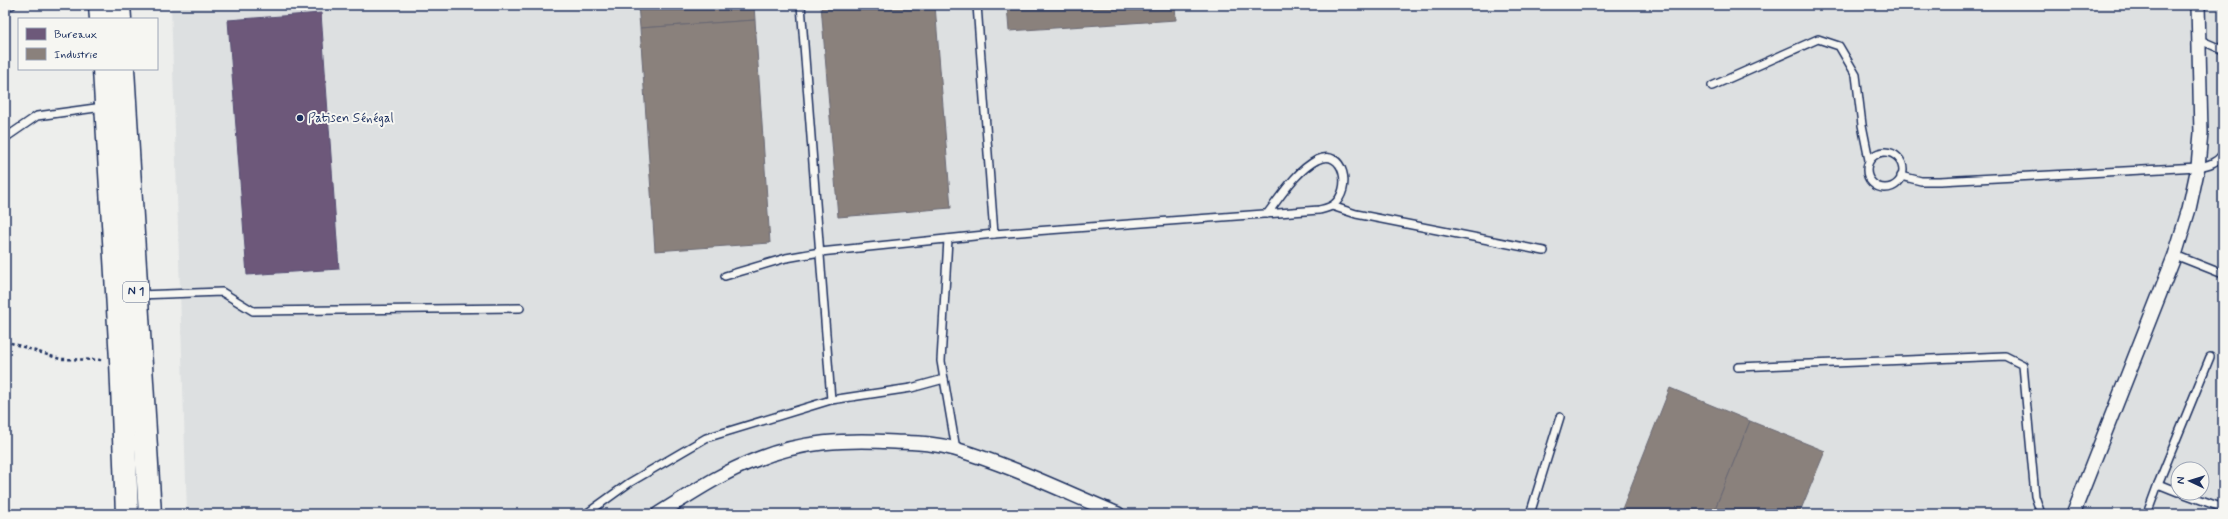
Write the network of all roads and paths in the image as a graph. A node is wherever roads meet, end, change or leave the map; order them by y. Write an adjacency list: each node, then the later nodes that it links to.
1 (12, 5): 7 (lane)
2 (100, 5): 8 (highway)
3 (119, 5): 9 (highway)
4 (800, 5): 26 (lane)
5 (977, 5): 23 (lane)
6 (2198, 5): 10 (street)
7 (5, 6)
8 (101, 18)
9 (120, 18)
10 (2200, 40): 11 (lane); 19 (street)
11 (2223, 50)
12 (104, 70): 15 (highway, N 1)
13 (123, 70): 30 (highway, N 1)
14 (1712, 86): 18 (lane)
15 (107, 106): 16 (lane); 34 (highway, N 1)
16 (5, 138)
17 (2223, 154): 19 (lane)
18 (1869, 160): 20 (lane); 20 (lane)
19 (2198, 167): 20 (lane); 27 (street)
20 (1902, 176)
21 (1332, 206): 22 (lane); 22 (lane); 25 (lane)
22 (1267, 214): 23 (lane)
23 (994, 234): 24 (lane)
24 (948, 239): 26 (lane); 36 (lane)
25 (1544, 251)
26 (820, 252): 29 (lane); 37 (lane)
27 (2175, 255): 28 (lane); 51 (street)
28 (2223, 274)
29 (725, 276)
30 (136, 295): 31 (lane); 45 (highway, N 1)
31 (520, 308)
32 (5, 341): 34 (path)
33 (2210, 357): 40 (lane)
34 (121, 360): 44 (highway, N 1)
35 (1738, 367): 50 (lane)
36 (944, 379): 37 (lane); 39 (lane)
37 (831, 400): 46 (lane)
38 (1560, 417): 49 (lane)
39 (956, 449): 47 (street); 48 (street)
40 (2158, 484): 41 (lane); 52 (lane)
41 (2170, 489)
42 (2204, 501): 43 (lane)
43 (2223, 508)
44 (127, 514)
45 (150, 514)
46 (586, 514)
47 (658, 514)
48 (1118, 514)
49 (1530, 514)
50 (2041, 514)
51 (2073, 514)
52 (2147, 514)

